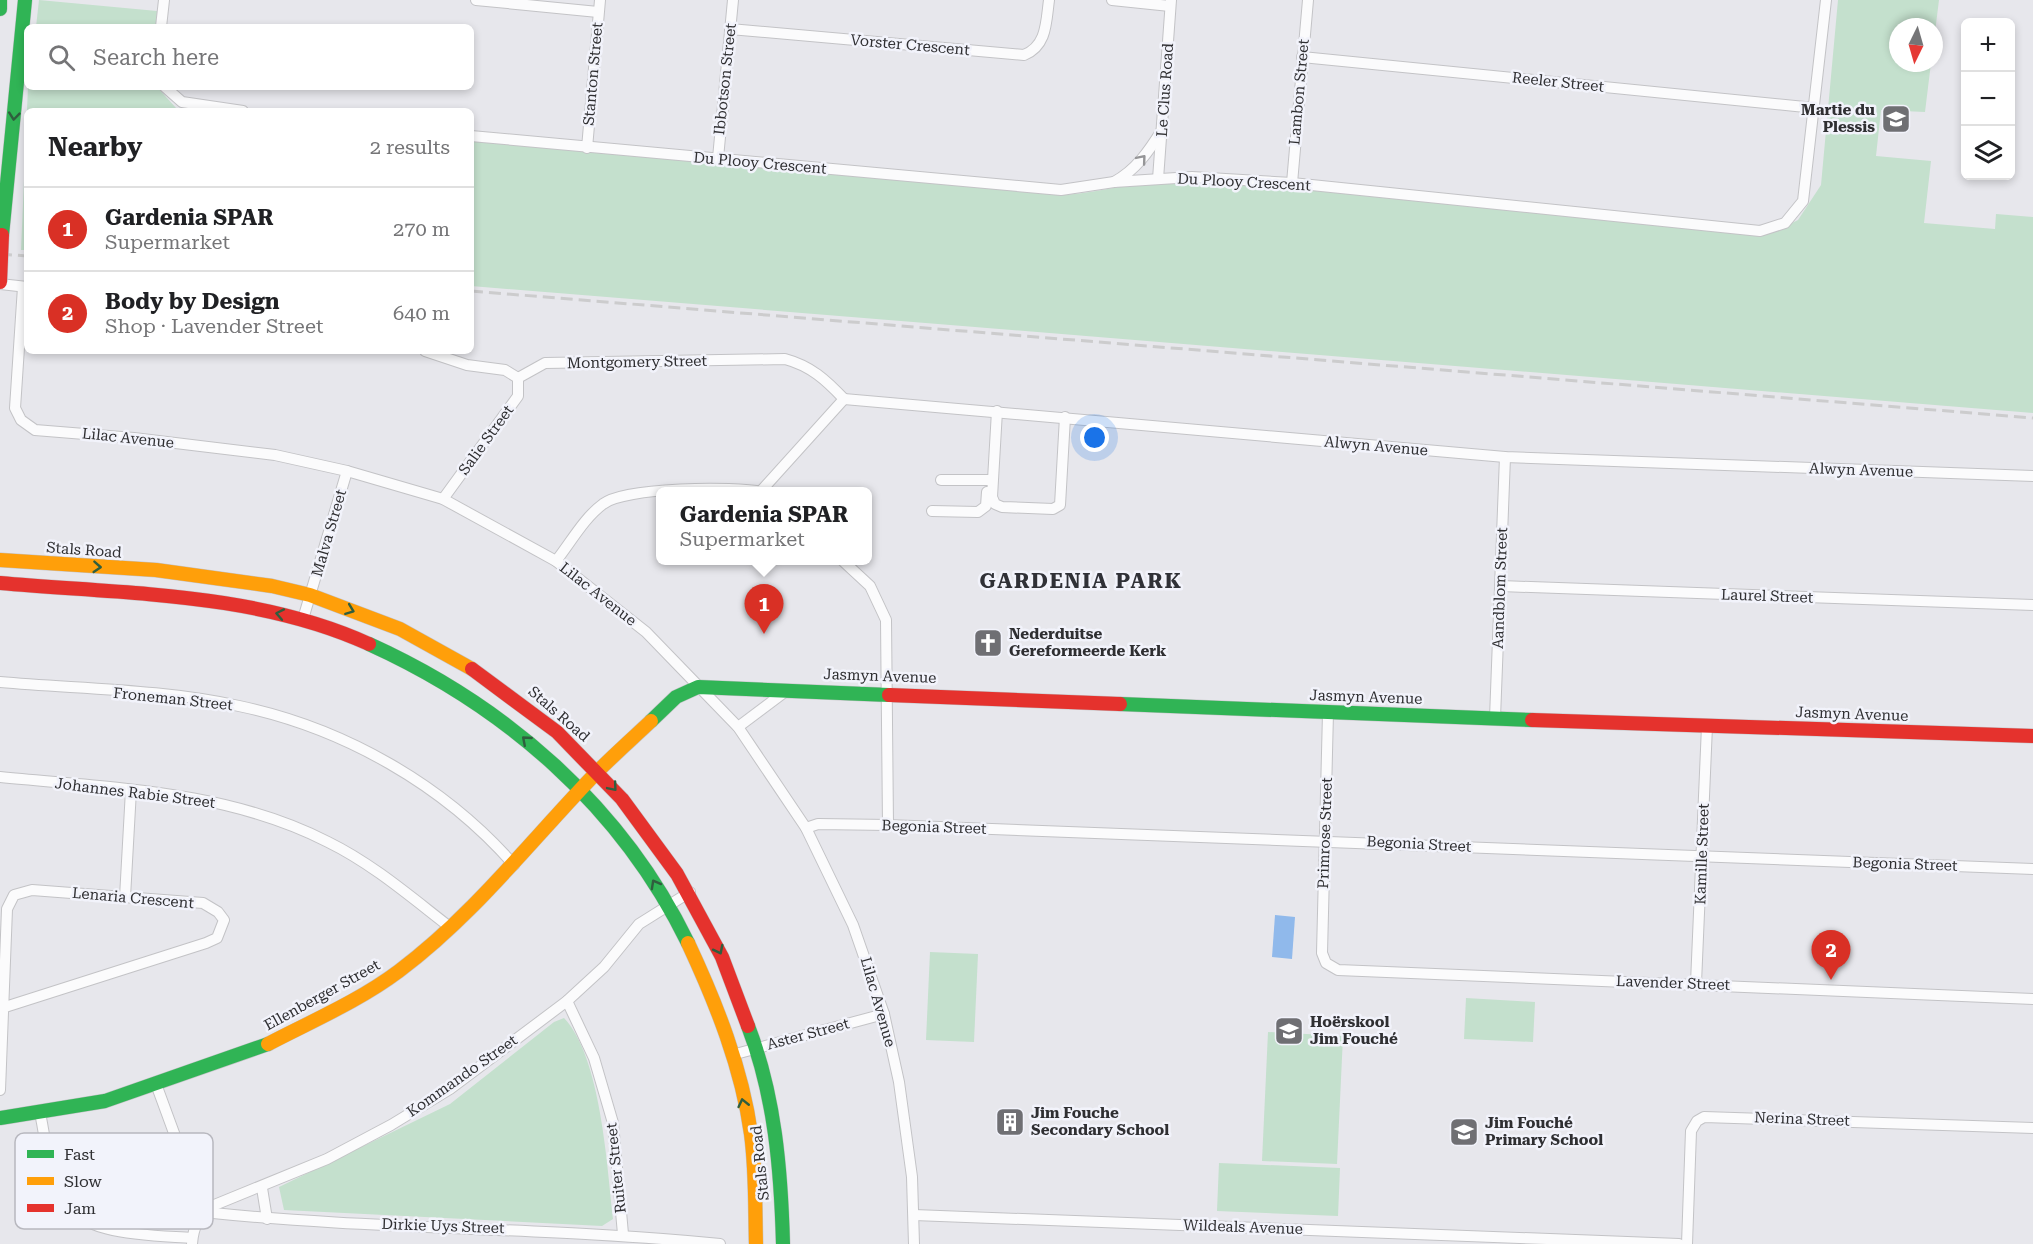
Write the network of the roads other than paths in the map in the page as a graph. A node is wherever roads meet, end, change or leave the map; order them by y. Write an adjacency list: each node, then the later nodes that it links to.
1 (0, 0): 12 (street)
2 (25, 0): 27 (street, one-way to 27, bridge)
3 (164, 0): 14 (street)
4 (476, 0): 13 (street)
5 (600, 0): 13 (street, Stanton Street)
6 (733, 0): 15 (street, Ibbotson Street)
7 (1049, 0): 15 (street, Vorster Crescent)
8 (1112, 0): 11 (street)
9 (1308, 0): 16 (street, Lambon Street)
10 (1826, 0): 19 (street, Du Plooy Crescent)
11 (1171, 3): 20 (street, Le Clus Road)
12 (0, 9)
13 (598, 12): 22 (street, Stanton Street)
14 (161, 24)
15 (730, 28): 23 (street, Ibbotson Street)
16 (1302, 57): 19 (street, Reeler Street); 26 (street, Lambon Street)
17 (168, 90): 18 (street)
18 (223, 108)
19 (1815, 108): 26 (street, Du Plooy Crescent)
20 (1162, 129): 24 (street, Le Clus Road); 25 (street, one-way to 20)
21 (474, 136): 22 (street, Du Plooy Crescent)
22 (587, 148): 23 (street, Du Plooy Crescent)
23 (718, 159): 25 (street, Du Plooy Crescent)
24 (1158, 179): 25 (street, Du Plooy Crescent); 26 (street, Du Plooy Crescent)
25 (1114, 182)
26 (1292, 183)
27 (0, 283): 28 (street)
28 (24, 287)
29 (24, 299): 36 (street, Lilac Avenue)
30 (434, 354): 31 (street)
31 (518, 378): 32 (street, Montgomery Street); 42 (street, Salie Street)
32 (844, 399): 33 (street, Alwyn Avenue); 40 (street)
33 (995, 411): 34 (street, Alwyn Avenue); 34 (street); 39 (street)
34 (1065, 417): 35 (street, Alwyn Avenue)
35 (1505, 457): 37 (street, Alwyn Avenue); 51 (street, Aandblom Street)
36 (347, 471): 42 (street, Lilac Avenue); 53 (street, Malva Street)
37 (2033, 476)
38 (941, 480): 39 (street)
39 (988, 480): 43 (street)
40 (765, 487)
41 (656, 490): 46 (street)
42 (443, 498): 46 (street, Lilac Avenue)
43 (932, 511)
44 (0, 546): 47 (street)
45 (0, 561): 47 (street, Stals Road)
46 (556, 561): 57 (street, Lilac Avenue)
47 (38, 563): 53 (street, Stals Road, one-way to 53)
48 (846, 565): 59 (street)
49 (0, 575): 52 (street)
50 (0, 584): 52 (street, Stals Road)
51 (1501, 586): 54 (street, Laurel Street); 61 (street, Aandblom Street)
52 (88, 591): 55 (street, Stals Road, one-way to 52)
53 (311, 596): 55 (street, Malva Street); 65 (street, Stals Road, one-way to 65)
54 (2033, 605)
55 (303, 619): 67 (street, Stals Road, one-way to 55)
56 (0, 682): 73 (street, Froneman Street)
57 (698, 687): 58 (street, Jasmyn Avenue); 63 (street, Lilac Avenue); 65 (street, Ellenberger Street)
58 (789, 689): 59 (street, Jasmyn Avenue); 63 (street)
59 (886, 693): 60 (street, Jasmyn Avenue); 69 (street)
60 (1328, 713): 61 (street, Jasmyn Avenue); 71 (street, Primrose Street)
61 (1495, 718): 62 (street, Jasmyn Avenue)
62 (1707, 726): 64 (street, Jasmyn Avenue); 72 (street, Kamille Street)
63 (738, 727): 70 (street, Lilac Avenue)
64 (2033, 736)
65 (598, 771): 67 (street, Ellenberger Street); 75 (street, Stals Road, one-way to 75)
66 (0, 777): 68 (street, Johannes Rabie Street)
67 (582, 789): 73 (street, Ellenberger Street); 77 (street, Stals Road, one-way to 67)
68 (131, 790): 76 (street); 78 (street, Johannes Rabie Street)
69 (888, 825): 70 (street, Begonia Street); 71 (street, Begonia Street)
70 (806, 828): 84 (street, Lilac Avenue)
71 (1325, 840): 72 (street, Begonia Street); 79 (street, Primrose Street)
72 (1702, 857): 74 (street, Begonia Street); 80 (street, Kamille Street)
73 (514, 865): 78 (street, Ellenberger Street)
74 (2033, 869)
75 (690, 892): 77 (street, Kommando Street); 85 (street, Stals Road, one-way to 85)
76 (124, 897): 83 (street, Lenaria Crescent); 83 (street, Lenaria Crescent)
77 (668, 906): 82 (street, Kommando Street); 86 (street, Stals Road)
78 (451, 928): 87 (street, Ellenberger Street)
79 (1322, 953): 80 (street, Lavender Street)
80 (1696, 983): 81 (street, Lavender Street)
81 (2033, 999)
82 (567, 1001): 94 (street, Kommando Street); 100 (street, Ruiter Street)
83 (2, 1008): 88 (street, Lenaria Crescent)
84 (884, 1014): 85 (street, Aster Street); 97 (street, Lilac Avenue)
85 (756, 1048): 86 (street, Aster Street); 105 (street, Stals Road)
86 (732, 1055): 104 (street, Stals Road, one-way to 86)
87 (156, 1084): 89 (street, Ellenberger Street); 93 (street)
88 (0, 1090)
89 (40, 1113): 90 (street, Ellenberger Street); 92 (street)
90 (0, 1118)
91 (2033, 1128): 108 (street, Nerina Street)
92 (44, 1133)
93 (174, 1133)
94 (262, 1188): 95 (street, Kommando Street); 98 (street)
95 (213, 1206)
96 (213, 1213): 98 (street, Dirkie Uys Street)
97 (914, 1215): 101 (street, Wildeals Avenue); 106 (street, Lilac Avenue)
98 (267, 1219): 100 (street, Dirkie Uys Street)
99 (108, 1229): 102 (street)
100 (623, 1234): 103 (street, Dirkie Uys Street)
101 (1492, 1240): 107 (street, Wildeals Avenue)
102 (192, 1241)
103 (720, 1244)
104 (756, 1244)
105 (783, 1244)
106 (914, 1244)
107 (1679, 1244)
108 (1687, 1244)

